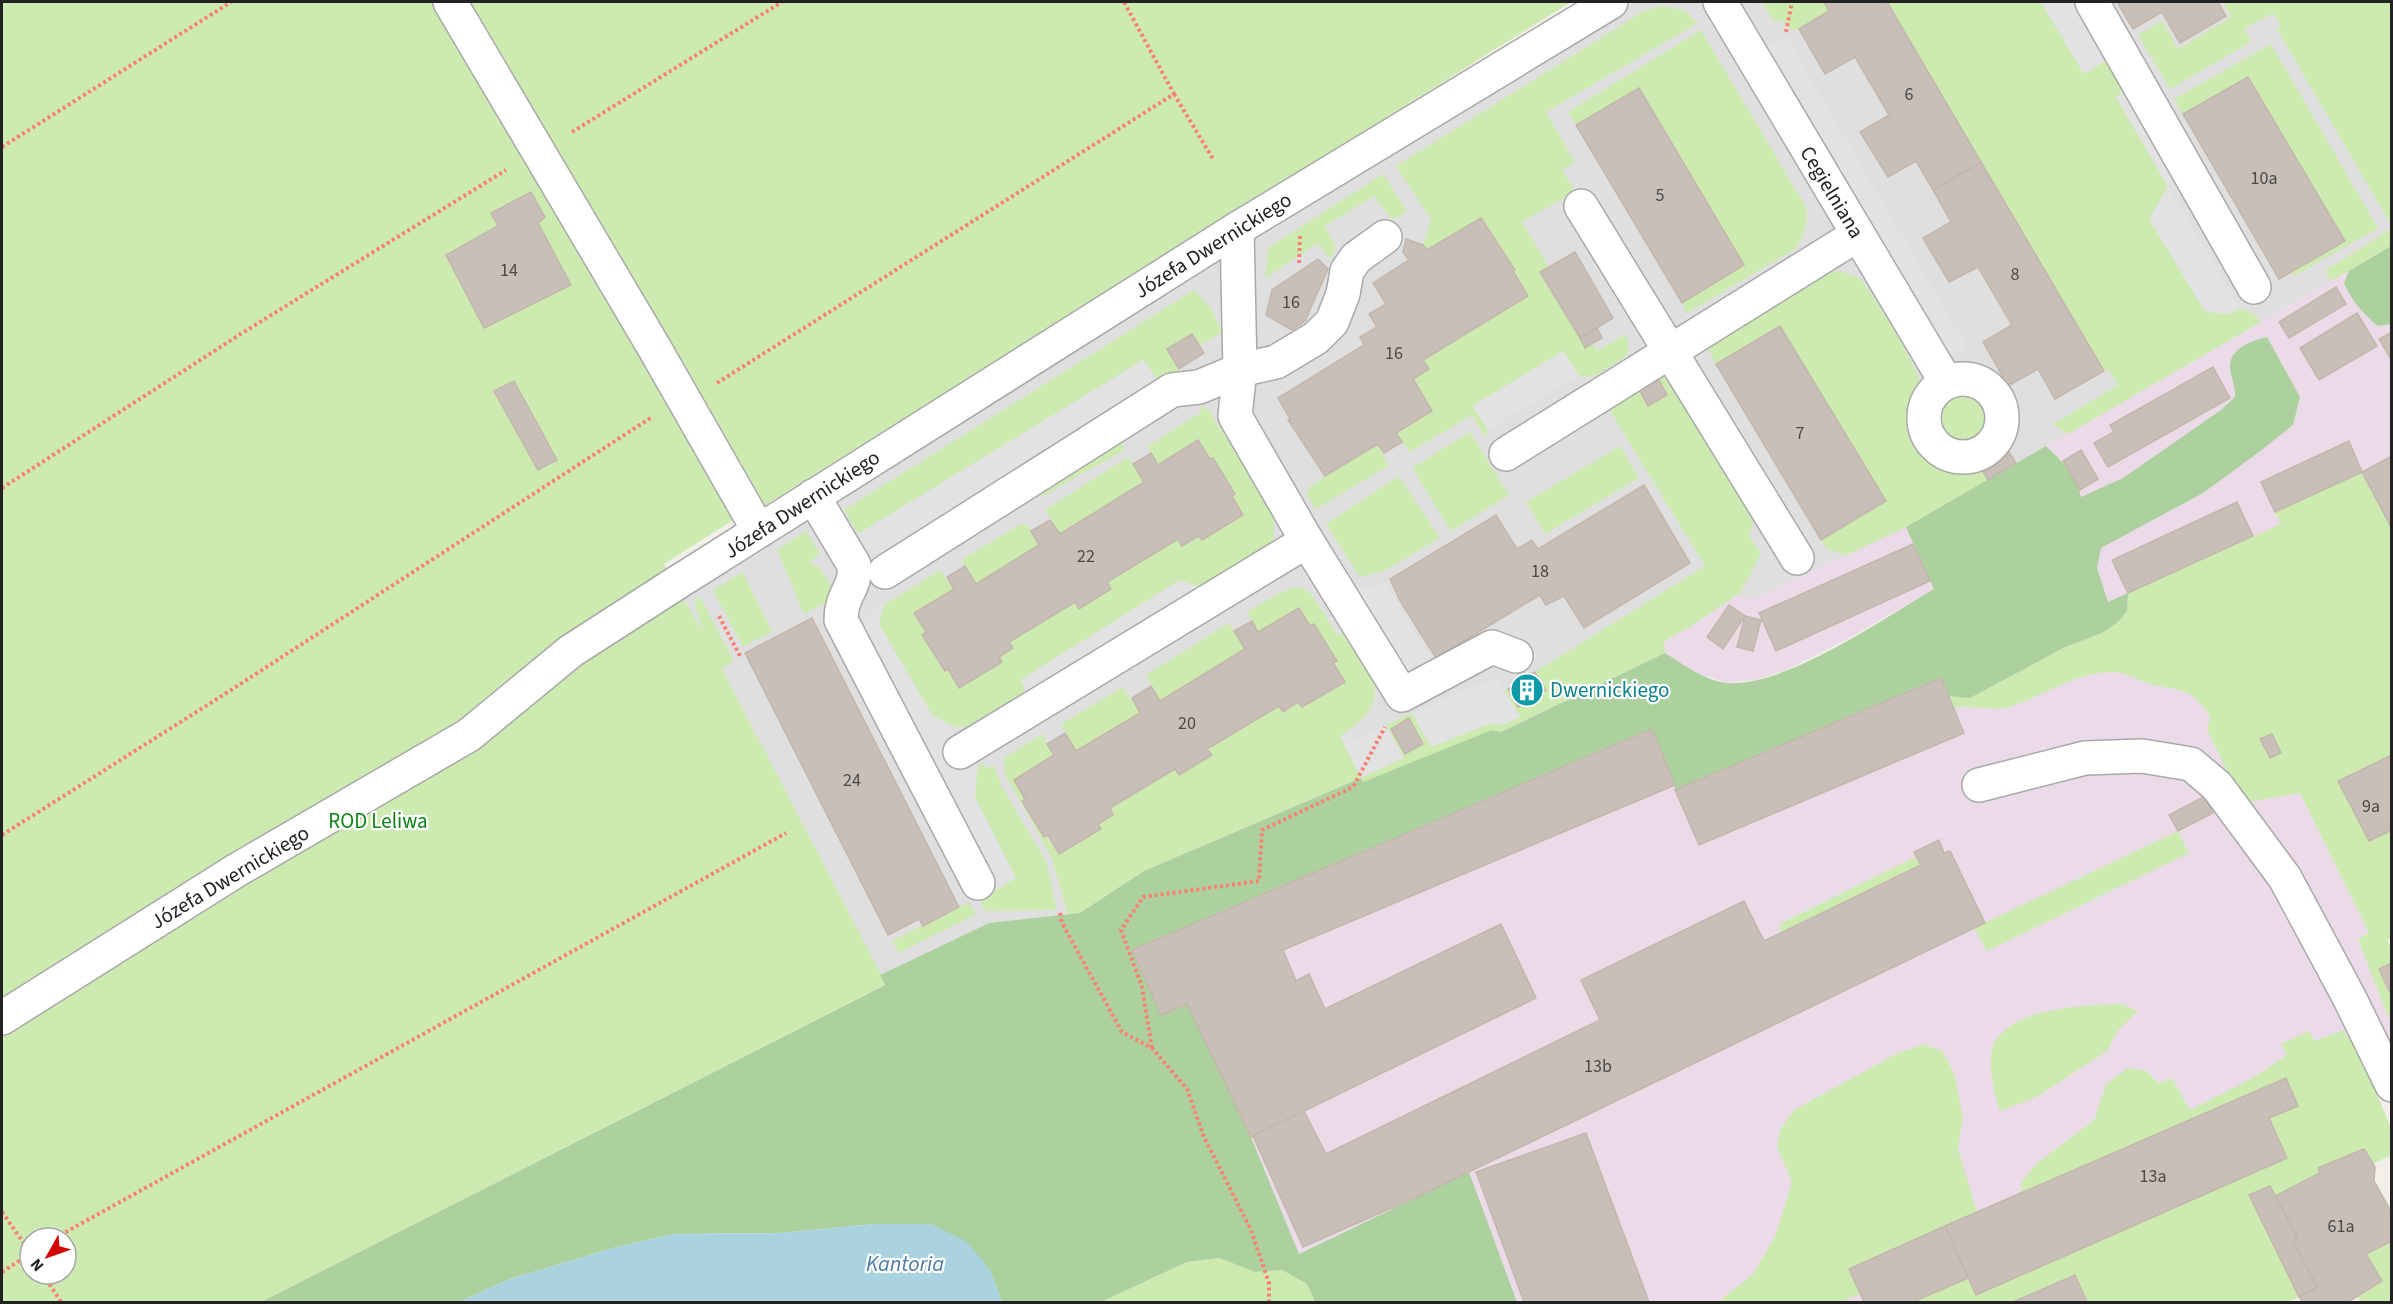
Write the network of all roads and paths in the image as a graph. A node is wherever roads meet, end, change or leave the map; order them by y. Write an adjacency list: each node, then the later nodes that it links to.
1 (231, 2): 11 (path)
2 (450, 2): 12 (street)
3 (782, 2): 12 (path)
4 (1124, 2): 10 (path)
5 (1611, 2): 16 (street, Józefa Dwernickiego)
6 (1720, 2): 17 (street, Cegielniana)
7 (1792, 2): 9 (path)
8 (2092, 2): 20 (street)
9 (1786, 32)
10 (1174, 94): 13 (path); 24 (path)
11 (2, 147)
12 (540, 153): 24 (street); 26 (path)
13 (1213, 159)
14 (1581, 206): 21 (street)
15 (1301, 228): 19 (path)
16 (1237, 229): 22 (street); 27 (street, Józefa Dwernickiego)
17 (1857, 235): 21 (street); 23 (street, Cegielniana)
18 (1385, 237): 22 (street)
19 (1299, 263)
20 (2254, 287)
21 (1670, 351): 25 (street); 30 (street)
22 (1240, 370): 29 (street); 31 (street)
23 (1946, 382)
24 (686, 402): 28 (street); 39 (path)
25 (1506, 454)
26 (2, 488)
27 (813, 496): 28 (street, Józefa Dwernickiego); 40 (street)
28 (759, 531): 42 (street, Józefa Dwernickiego)
29 (1307, 541): 35 (street); 36 (street)
30 (1797, 558)
31 (885, 572)
32 (719, 616): 33 (path)
33 (740, 656)
34 (1516, 656): 35 (street)
35 (1402, 695): 43 (path)
36 (960, 752)
37 (1979, 785): 44 (street)
38 (786, 833): 46 (path)
39 (2, 835)
40 (978, 883)
41 (1060, 913): 43 (path)
42 (2, 1018)
43 (1152, 1048): 52 (path)
44 (2391, 1085)
45 (2, 1212): 47 (path)
46 (77, 1226)
47 (18, 1235)
48 (18, 1261): 49 (path)
49 (2, 1272)
50 (51, 1286): 51 (path)
51 (61, 1302)
52 (1269, 1302)

